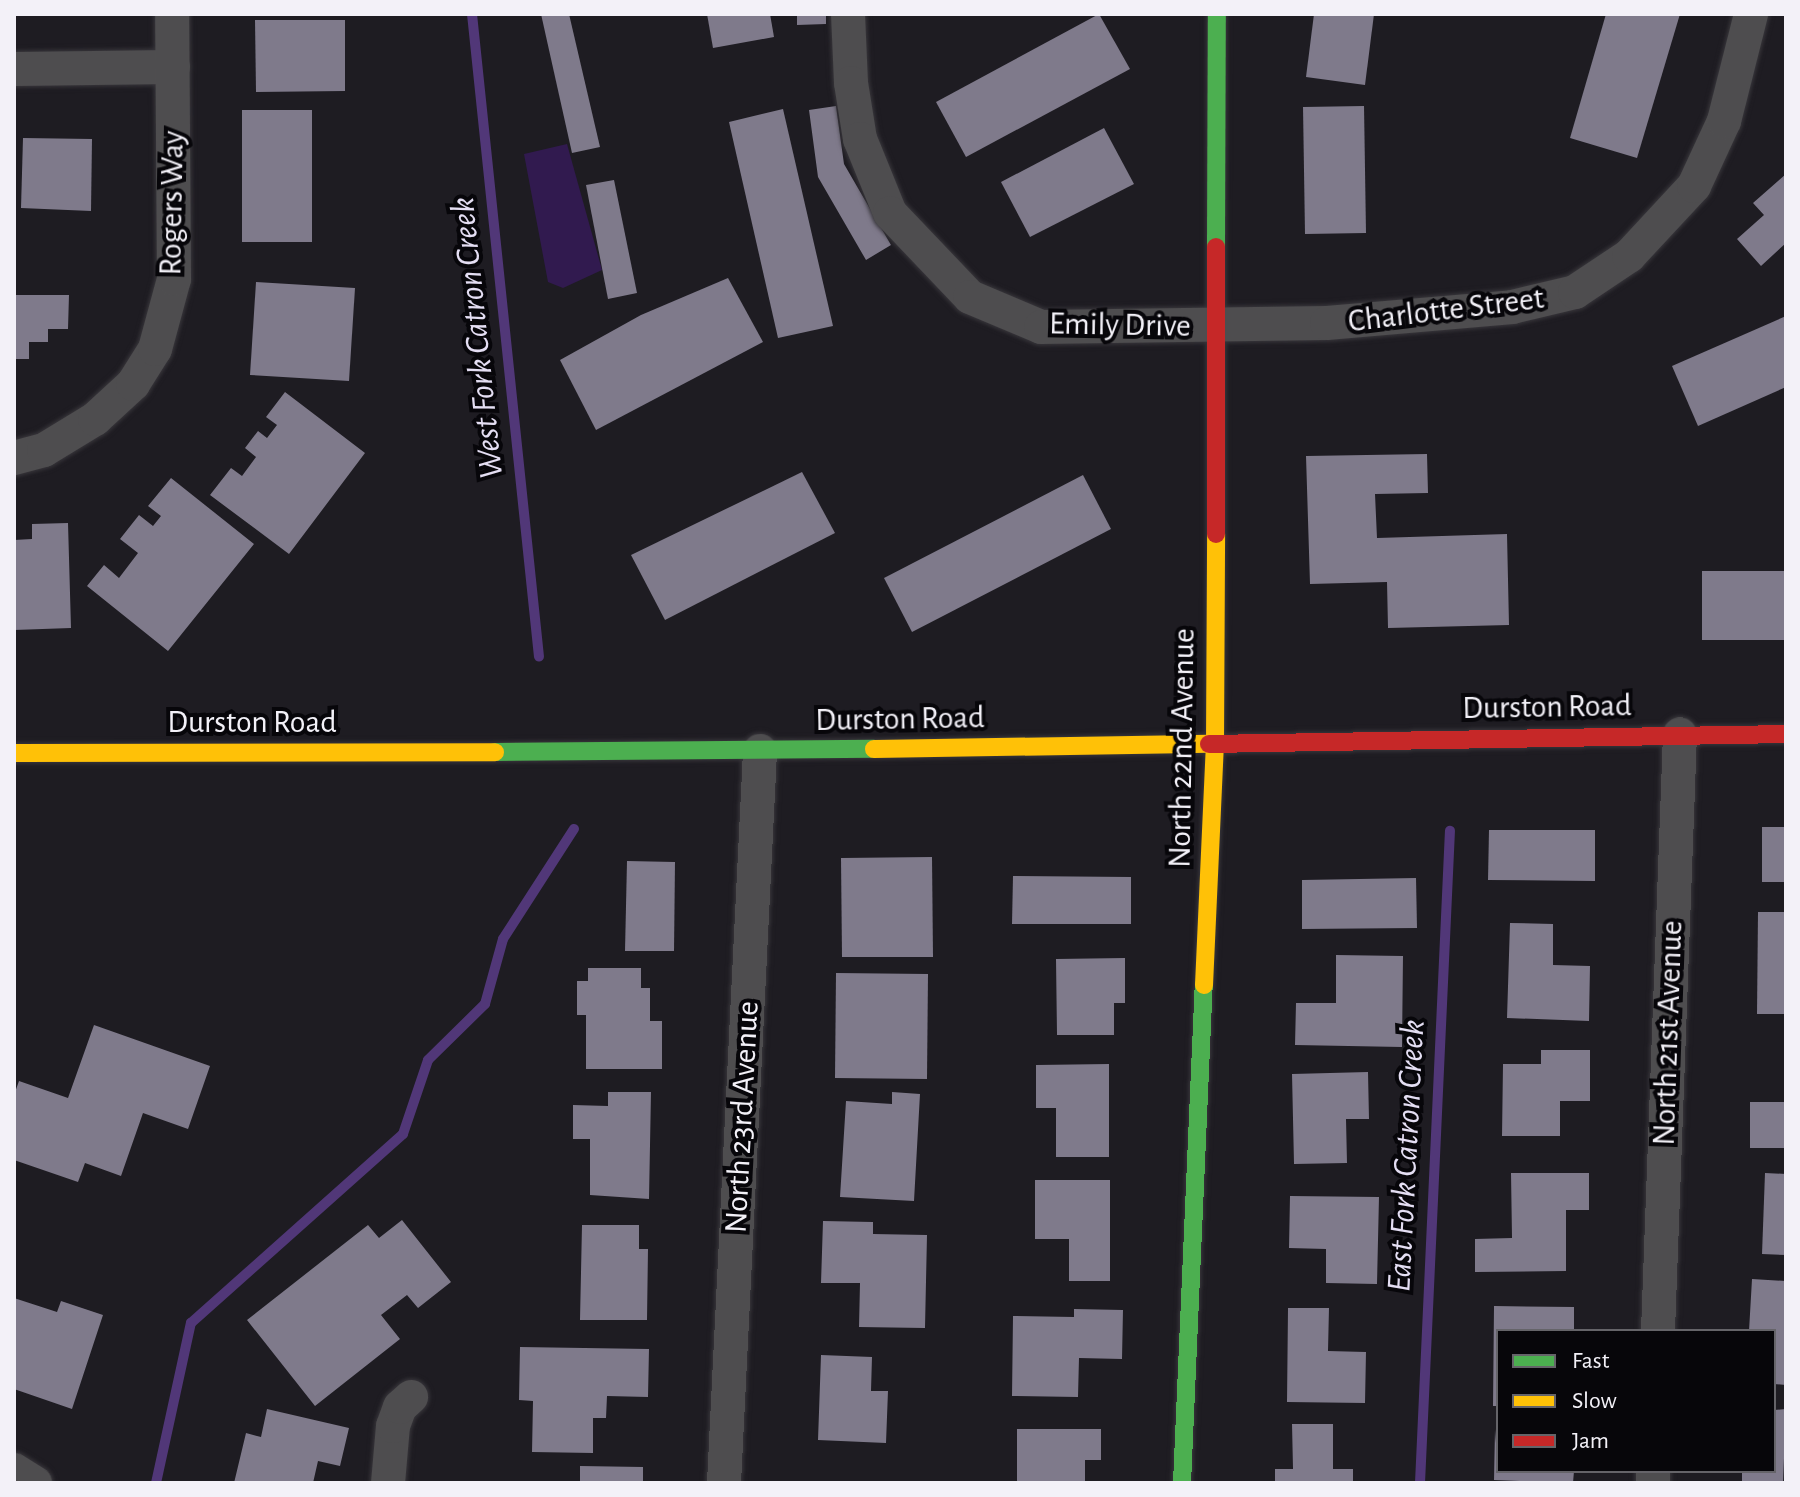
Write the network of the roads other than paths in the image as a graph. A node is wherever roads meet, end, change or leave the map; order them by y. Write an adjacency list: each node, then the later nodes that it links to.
1 (172, 14): 5 (street, Rogers Way)
2 (848, 14): 7 (street, Emily Drive)
3 (1217, 14): 7 (main road, North 22nd Avenue)
4 (1751, 14): 7 (street, Charlotte Street)
5 (173, 67): 6 (street); 8 (street, Rogers Way)
6 (14, 69)
7 (1213, 326): 11 (main road, North 22nd Avenue)
8 (14, 458)
9 (1680, 734): 10 (main road, Durston Road); 11 (main road, Durston Road); 14 (street, North 21st Avenue)
10 (1786, 734)
11 (1215, 744): 12 (main road, Durston Road); 20 (main road, North 22nd Avenue)
12 (760, 751): 13 (main road, Durston Road); 19 (street, North 23rd Avenue)
13 (14, 753)
14 (1658, 1329)
15 (411, 1397): 18 (street)
16 (14, 1470): 17 (street)
17 (35, 1483)
18 (388, 1483)
19 (724, 1483)
20 (1182, 1483)

